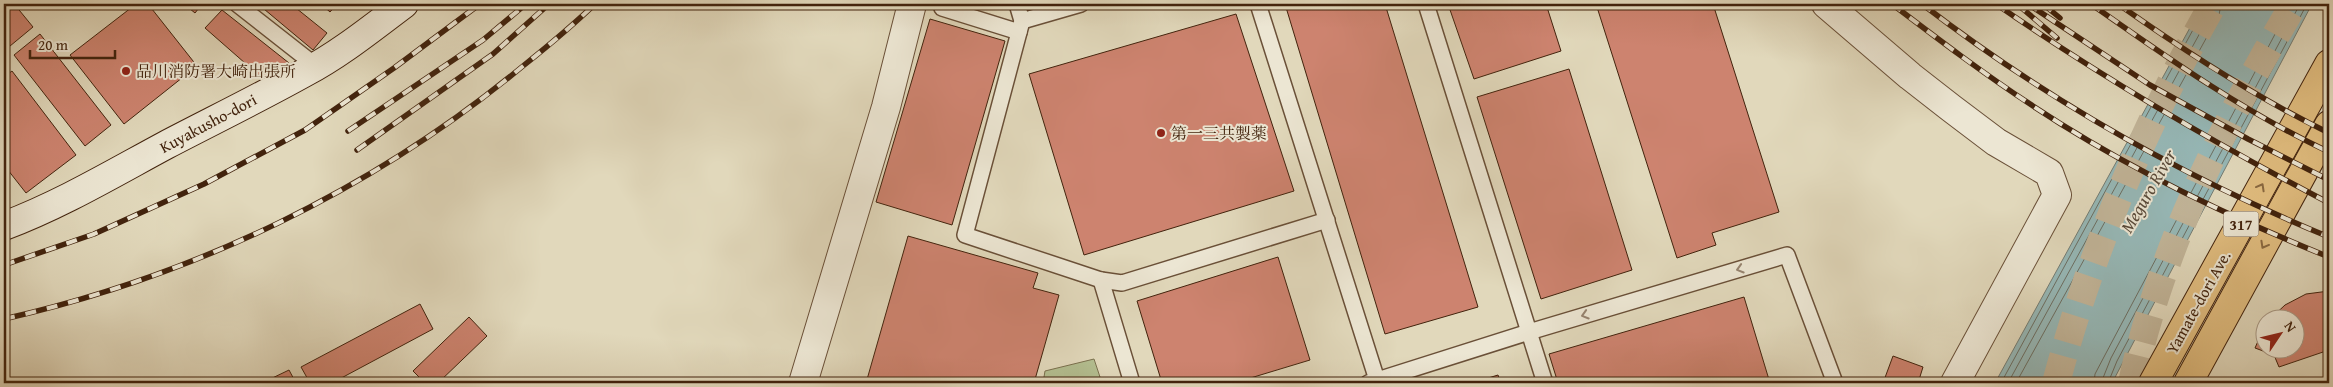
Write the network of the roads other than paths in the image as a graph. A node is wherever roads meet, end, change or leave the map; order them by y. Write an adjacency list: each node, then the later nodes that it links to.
1 (237, 4): 12 (lane)
2 (404, 4): 12 (street, Kuyakusho-dori)
3 (912, 4): 19 (street)
4 (1017, 4): 10 (lane)
5 (1081, 4): 10 (lane)
6 (1258, 4): 14 (lane)
7 (1426, 4): 17 (lane)
8 (1826, 4): 23 (street)
9 (942, 8): 10 (lane)
10 (1021, 27): 16 (lane)
11 (2329, 64): 24 (main road, Yamate-dori Ave. / 317, one-way to 11)
12 (316, 66): 15 (street, Kuyakusho-dori)
13 (2329, 125): 25 (main road, Yamate-dori Ave. / 317, one-way to 25)
14 (1327, 220): 16 (lane); 18 (lane)
15 (4, 226)
16 (1102, 280): 20 (lane)
17 (1529, 332): 18 (lane); 21 (lane); 22 (lane, one-way to 17)
18 (1372, 382)
19 (803, 383)
20 (1132, 383)
21 (1545, 383)
22 (1835, 383)
23 (1955, 383)
24 (2153, 383)
25 (2188, 383)

